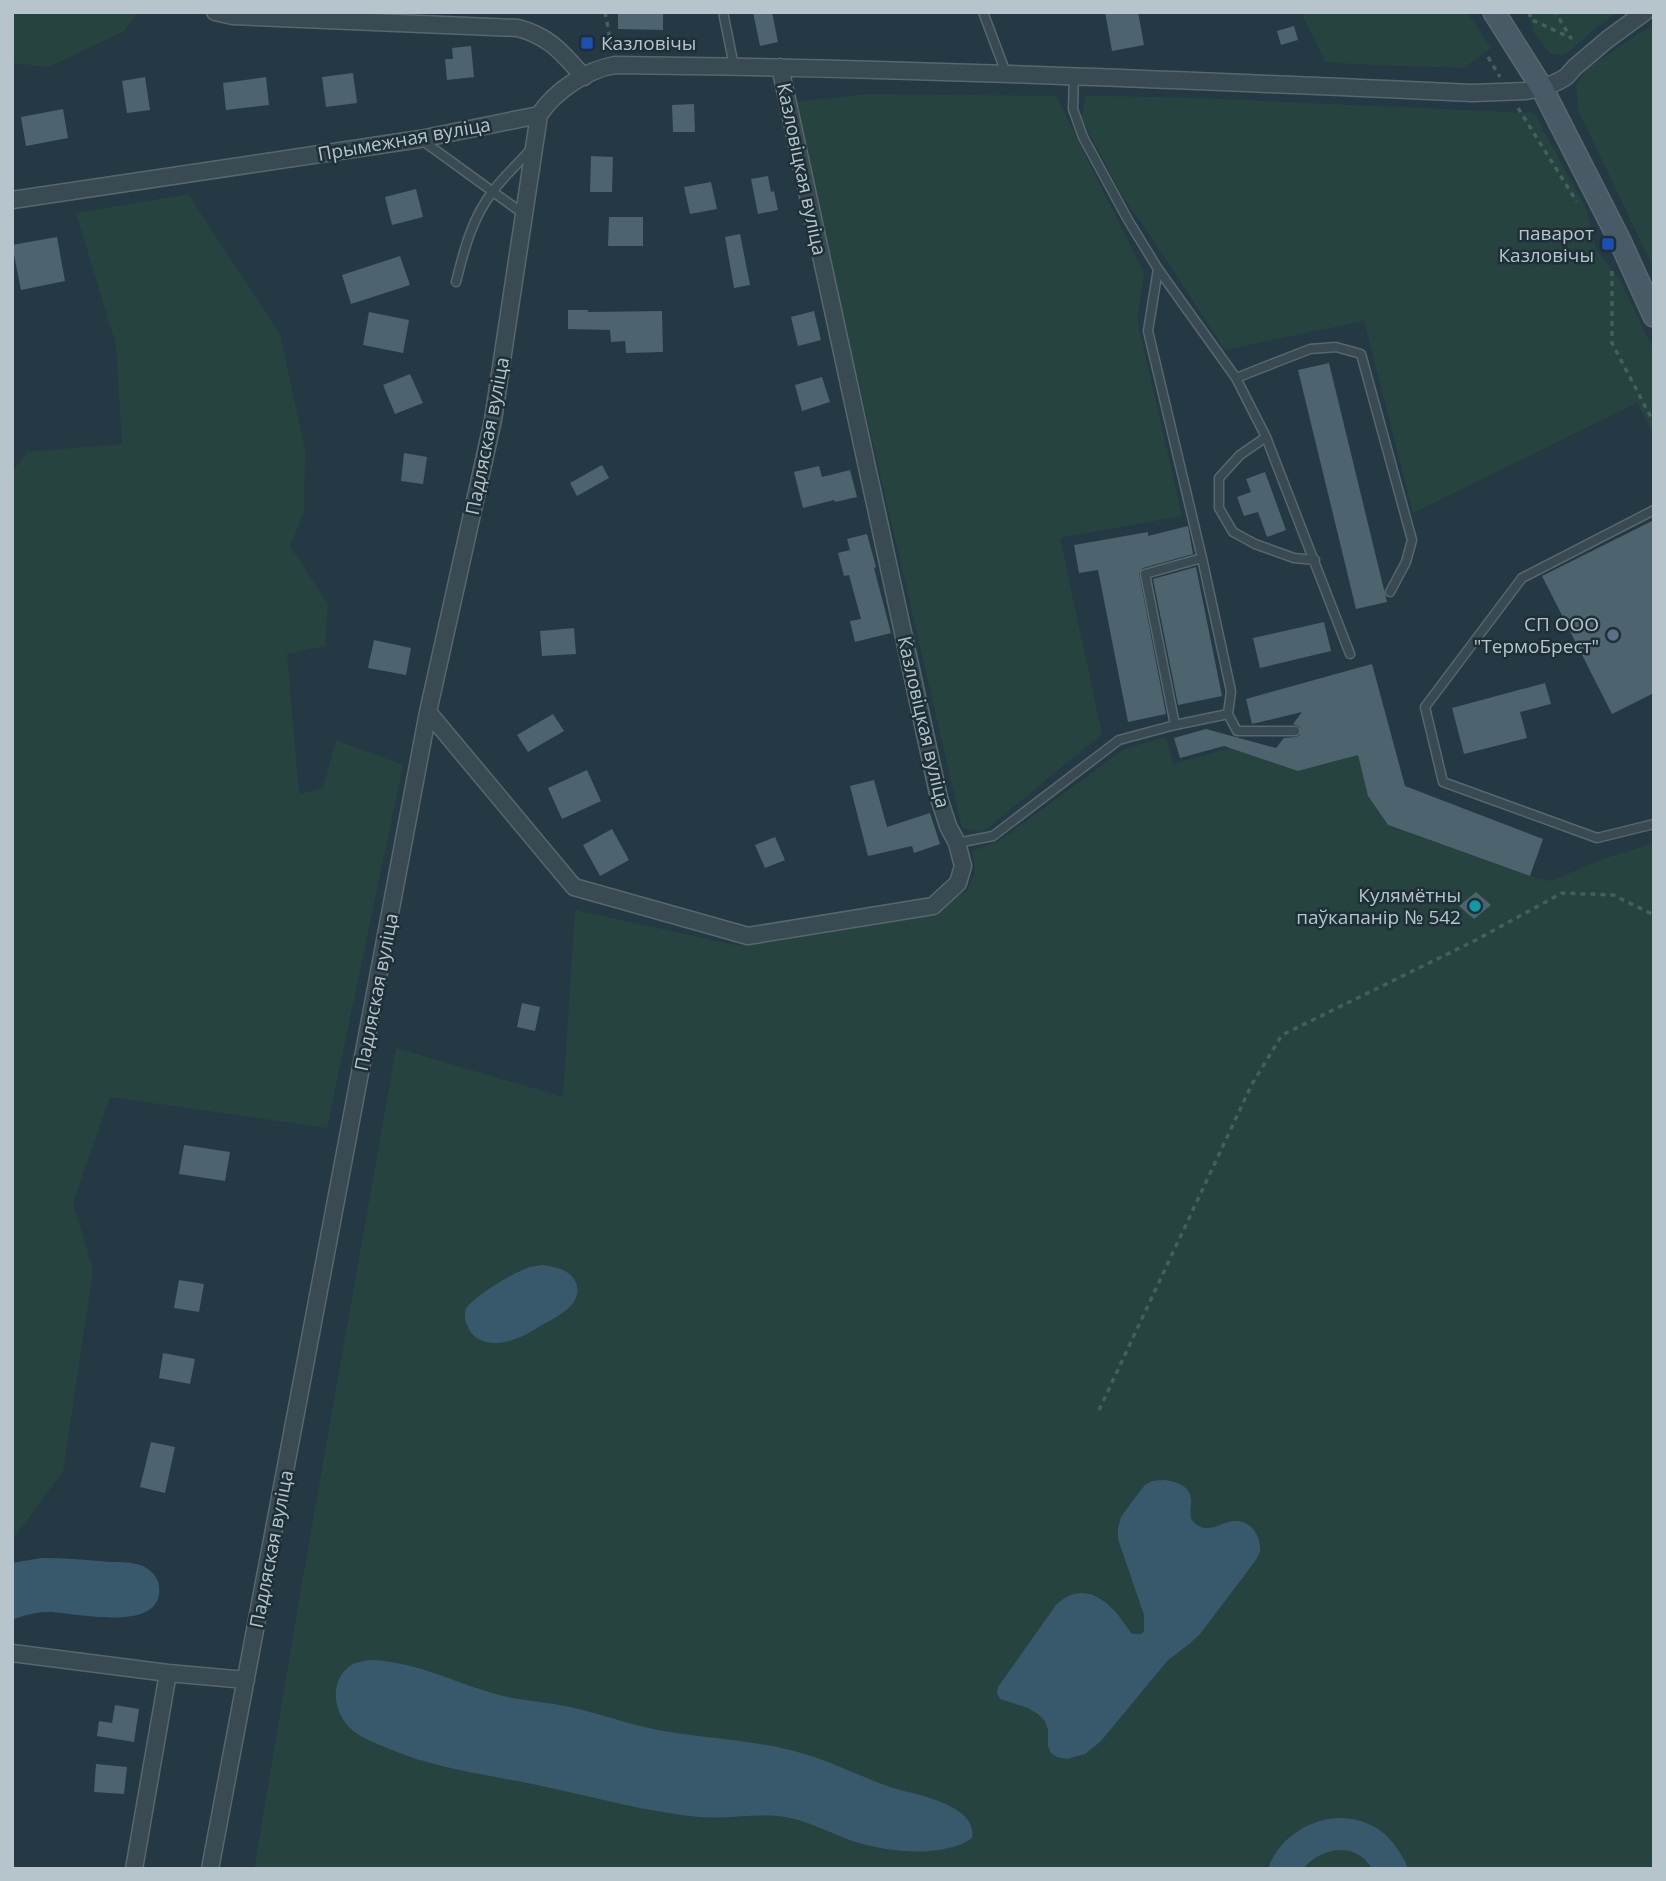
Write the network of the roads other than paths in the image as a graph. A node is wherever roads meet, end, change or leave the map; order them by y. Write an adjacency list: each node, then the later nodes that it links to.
1 (215, 12): 10 (street)
2 (723, 12): 6 (lane)
3 (983, 12): 8 (lane)
4 (1494, 12): 11 (main road)
5 (1645, 12): 11 (street)
6 (734, 66): 7 (street); 10 (street)
7 (780, 67): 8 (street); 33 (street, Казловіцкая вуліца)
8 (1006, 74): 9 (street)
9 (1074, 75): 11 (street); 18 (lane)
10 (584, 77): 12 (street)
11 (1542, 88): 20 (main road)
12 (539, 115): 13 (street, Прымежная вуліца); 14 (street, Падляская вуліца)
13 (420, 139): 15 (lane); 16 (street, Прымежная вуліца)
14 (535, 145): 15 (lane); 17 (street, Падляская вуліца)
15 (493, 191): 17 (lane); 19 (lane)
16 (12, 200)
17 (525, 215): 28 (street, Падляская вуліца)
18 (1158, 269): 21 (lane); 24 (lane)
19 (456, 282)
20 (1654, 316)
21 (1236, 378): 22 (lane); 26 (lane)
22 (1266, 438): 25 (lane); 25 (lane)
23 (1654, 510): 32 (lane)
24 (1202, 558): 29 (lane); 30 (lane)
25 (1315, 560): 27 (lane)
26 (1390, 592)
27 (1350, 654)
28 (428, 712): 33 (street, Казловіцкая вуліца); 36 (street, Падляская вуліца)
29 (1228, 714): 30 (lane); 31 (lane)
30 (1175, 725): 33 (lane)
31 (1295, 731)
32 (1654, 824)
33 (957, 843)
34 (12, 1653): 35 (street)
35 (168, 1673): 36 (street); 37 (street)
36 (246, 1680): 38 (street, Падляская вуліца)
37 (134, 1869)
38 (210, 1869)

